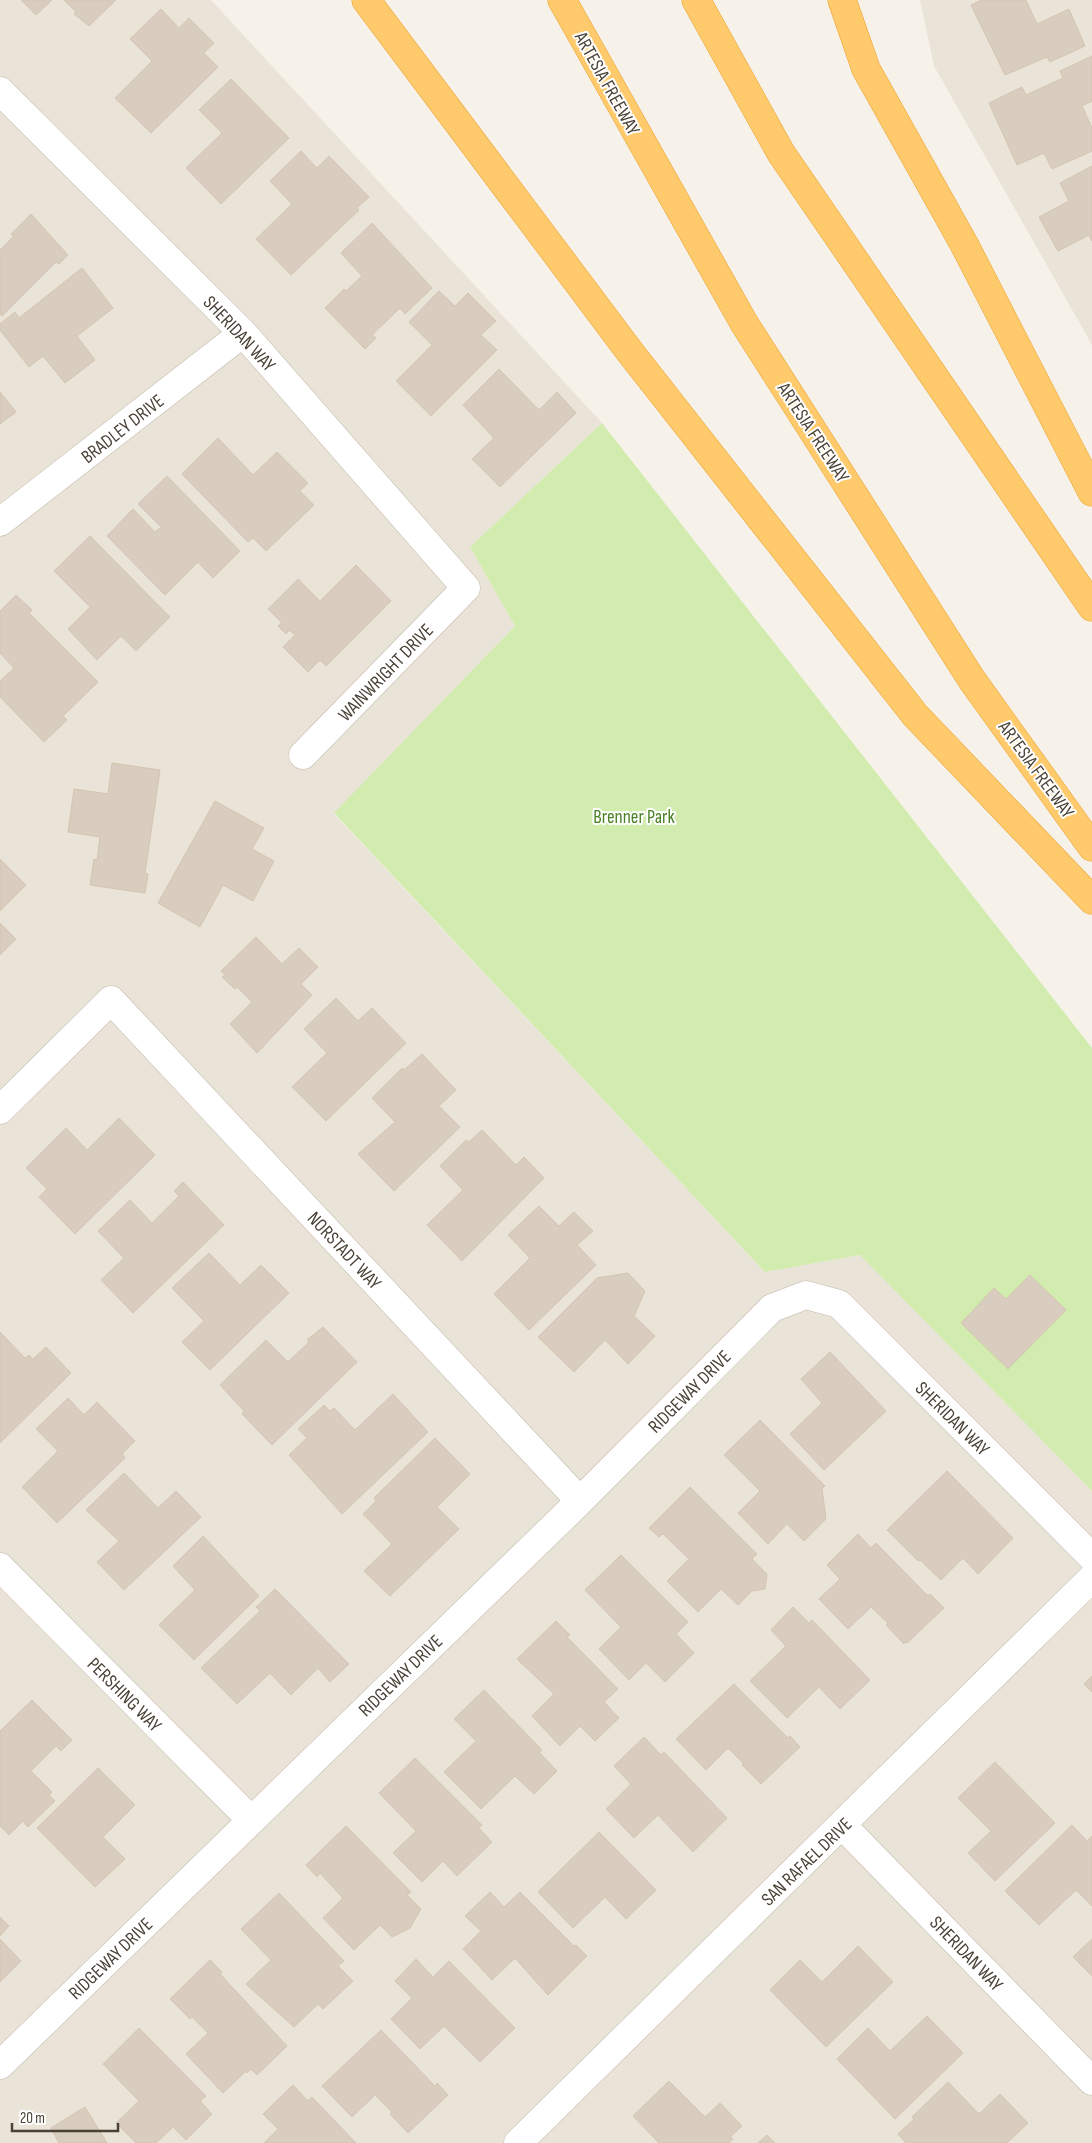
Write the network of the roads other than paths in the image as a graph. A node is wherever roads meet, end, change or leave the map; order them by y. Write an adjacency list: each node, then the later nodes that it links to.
1 (366, 0): 13 (highway)
2 (562, 0): 12 (highway, ARTESIA FREEWAY)
3 (696, 0): 10 (highway)
4 (842, 0): 7 (highway)
5 (0, 91): 6 (street, SHERIDAN WAY)
6 (243, 333): 8 (street, BRADLEY DRIVE); 9 (street, SHERIDAN WAY)
7 (1092, 492)
8 (0, 522)
9 (466, 588): 11 (street, WAINWRIGHT DRIVE)
10 (1092, 607)
11 (303, 755)
12 (1092, 847)
13 (1092, 900)
14 (0, 1110): 16 (street, NORSTADT WAY)
15 (806, 1295): 16 (street, RIDGEWAY DRIVE); 17 (street, SHERIDAN WAY)
16 (580, 1501): 20 (street, RIDGEWAY DRIVE)
17 (1092, 1557)
18 (0, 1567): 20 (street, PERSHING WAY)
19 (1092, 1578): 21 (street, SAN RAFAEL DRIVE)
20 (251, 1820): 22 (street, RIDGEWAY DRIVE)
21 (842, 1825): 23 (street, SHERIDAN WAY); 24 (street, SAN RAFAEL DRIVE)
22 (0, 2065)
23 (1092, 2081)
24 (518, 2143)

